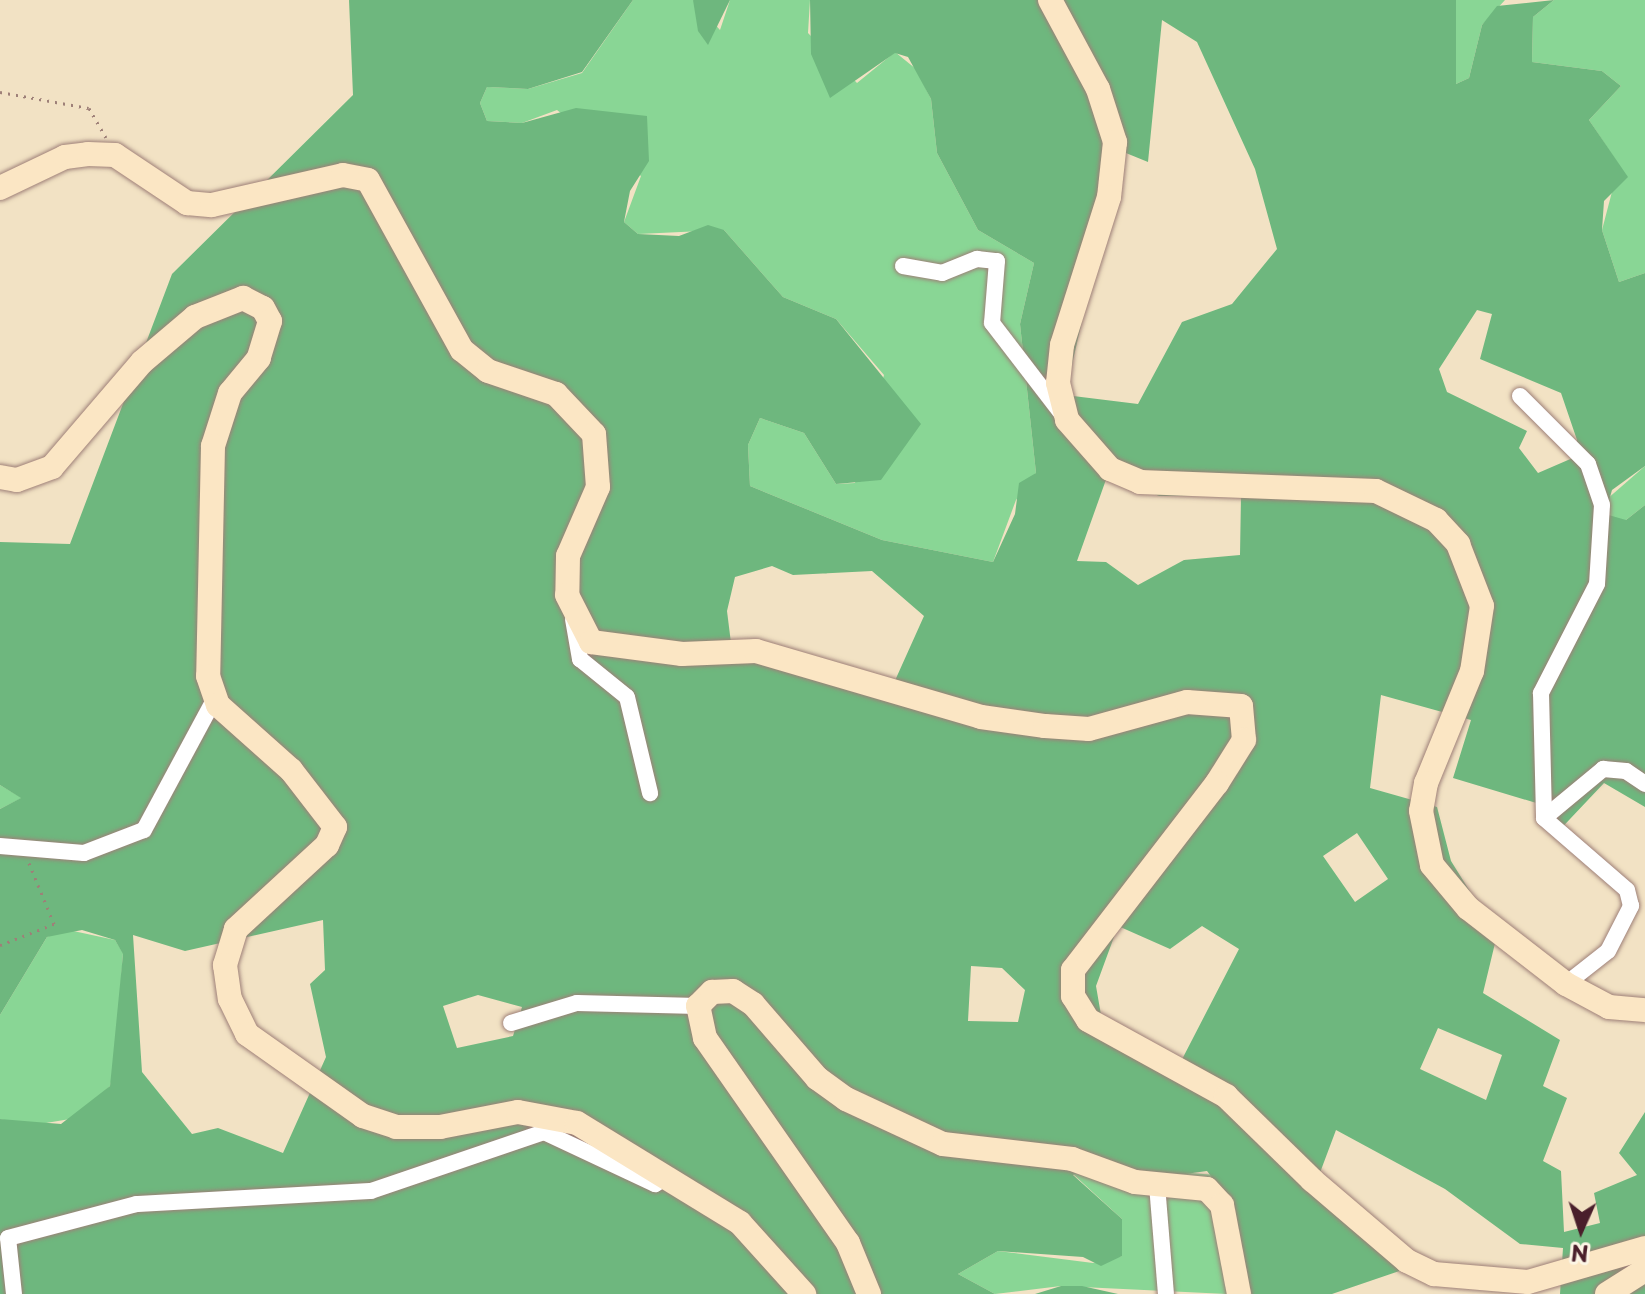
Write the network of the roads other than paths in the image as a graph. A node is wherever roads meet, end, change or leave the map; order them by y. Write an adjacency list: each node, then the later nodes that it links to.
1 (1050, 0): 5 (street)
2 (0, 188): 7 (street)
3 (903, 266): 5 (street)
4 (1520, 396): 11 (street)
5 (1067, 420): 13 (street)
6 (0, 477): 8 (street)
7 (573, 618): 10 (street); 19 (street)
8 (215, 698): 12 (street); 17 (street)
9 (1645, 784): 11 (street)
10 (650, 793)
11 (1544, 818): 13 (street)
12 (0, 846)
13 (1566, 984): 15 (street)
14 (698, 1006): 16 (street); 18 (street); 23 (street)
15 (1645, 1010)
16 (511, 1023)
17 (665, 1179): 21 (street); 22 (street)
18 (1157, 1185): 24 (street); 25 (street)
19 (1645, 1248)
20 (1645, 1270): 26 (street)
21 (14, 1294)
22 (804, 1294)
23 (869, 1294)
24 (1166, 1294)
25 (1239, 1294)
26 (1607, 1294)

